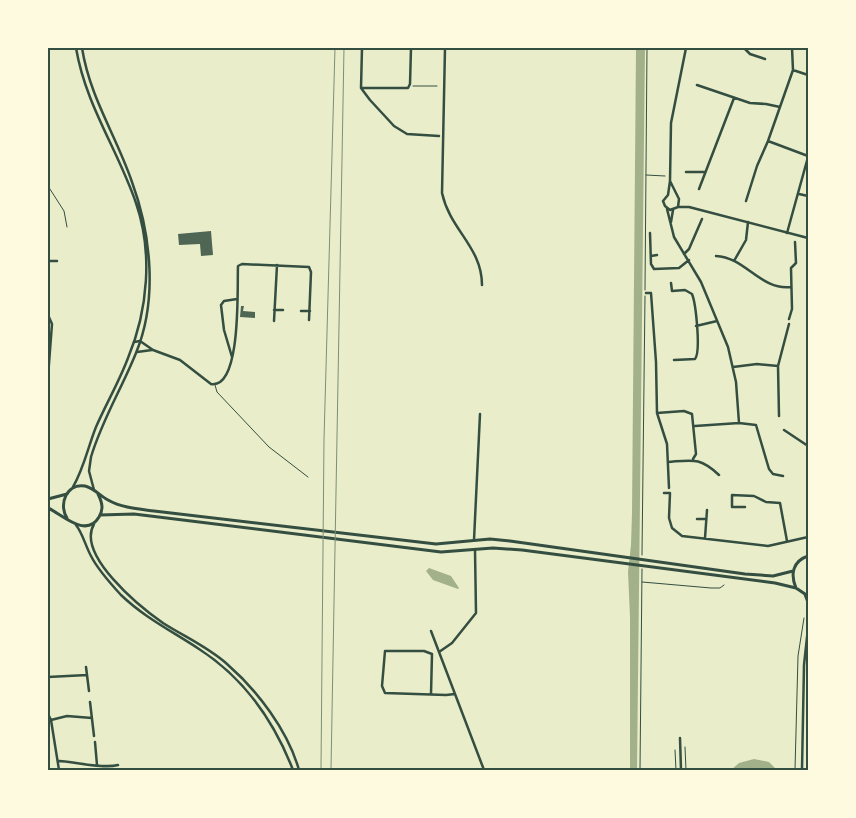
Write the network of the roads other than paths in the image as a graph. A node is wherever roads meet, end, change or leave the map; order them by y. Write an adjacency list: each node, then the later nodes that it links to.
1 (76, 48): 66 (street)
2 (82, 48): 65 (street)
3 (362, 48): 13 (street)
4 (411, 48): 13 (street)
5 (445, 48): 50 (street)
6 (686, 48): 21 (street)
7 (744, 48): 9 (street)
8 (792, 48): 10 (street)
9 (765, 59)
10 (792, 70): 11 (street); 15 (street)
11 (808, 75)
12 (697, 85): 14 (street)
13 (361, 88): 16 (street)
14 (734, 98): 15 (street); 20 (street)
15 (780, 108): 17 (street)
16 (439, 136)
17 (768, 141): 18 (street); 28 (street)
18 (808, 156): 24 (street)
19 (686, 172): 20 (street)
20 (705, 172): 22 (street)
21 (670, 181): 23 (street); 25 (street)
22 (699, 189)
23 (668, 194): 25 (street); 31 (street)
24 (799, 194): 26 (street); 37 (street)
25 (677, 195): 27 (street)
26 (808, 196)
27 (680, 201): 29 (street); 30 (street)
28 (746, 201)
29 (678, 207): 30 (street); 32 (street)
30 (689, 207): 34 (street)
31 (666, 208): 32 (street); 35 (street)
32 (673, 210): 35 (street)
33 (702, 219): 40 (street)
34 (748, 222): 37 (street); 46 (street)
35 (670, 223): 40 (street)
36 (650, 233): 42 (street)
37 (787, 233): 38 (street)
38 (808, 238)
39 (795, 242): 51 (street)
40 (684, 254): 45 (street)
41 (657, 255): 42 (street)
42 (651, 256): 45 (street)
43 (716, 256): 46 (street)
44 (48, 260): 47 (street)
45 (689, 260): 62 (street)
46 (734, 260): 51 (street)
47 (57, 261)
48 (277, 265): 53 (street); 54 (street); 57 (street)
49 (671, 283): 64 (street)
50 (482, 285)
51 (791, 287): 59 (street)
52 (646, 293): 75 (street)
53 (237, 299): 69 (street); 69 (street)
54 (274, 310): 55 (street); 61 (street)
55 (283, 310)
56 (301, 311): 57 (street)
57 (310, 311): 60 (street)
58 (48, 315): 73 (street)
59 (789, 319)
60 (309, 320)
61 (274, 321)
62 (717, 321): 64 (street); 72 (street)
63 (789, 324): 71 (street)
64 (696, 326): 70 (street)
65 (140, 341): 66 (street); 67 (street); 68 (street)
66 (133, 342): 88 (street)
67 (153, 350): 68 (street); 74 (street)
68 (137, 352): 89 (street)
69 (233, 358): 74 (street)
70 (674, 360)
71 (778, 366): 72 (street); 77 (street)
72 (733, 367): 78 (street)
73 (48, 377)
74 (215, 385): 86 (lane)
75 (657, 413): 79 (street); 83 (street)
76 (480, 414): 106 (street)
77 (778, 416)
78 (739, 423): 79 (street); 85 (street)
79 (694, 426): 82 (street)
80 (784, 430): 81 (street)
81 (808, 446)
82 (692, 459): 83 (street); 84 (street)
83 (668, 462): 87 (street)
84 (718, 475)
85 (783, 476)
86 (308, 477)
87 (669, 488)
88 (72, 489): 89 (main road); 90 (main road)
89 (94, 490): 92 (main road)
90 (67, 493): 93 (main road); 98 (main road)
91 (664, 493): 104 (street)
92 (98, 494): 97 (main road); 106 (main road)
93 (48, 499)
94 (744, 507): 105 (street)
95 (48, 508): 98 (main road)
96 (707, 510): 100 (street)
97 (100, 515): 101 (main road); 107 (main road)
98 (66, 518): 102 (main road)
99 (697, 518): 100 (street)
100 (706, 519): 104 (street)
101 (95, 522): 102 (main road); 134 (street)
102 (76, 525): 133 (street)
103 (808, 536): 105 (street)
104 (705, 538): 105 (street)
105 (787, 541)
106 (474, 542): 109 (main road)
107 (475, 550): 110 (main road); 115 (street)
108 (808, 556): 109 (main road)
109 (793, 571): 110 (main road)
110 (796, 588): 111 (main road)
111 (807, 595): 112 (street)
112 (808, 603)
113 (808, 628): 137 (street)
114 (431, 631): 115 (street)
115 (439, 652): 121 (street)
116 (86, 667): 117 (street)
117 (87, 675): 118 (street); 119 (street)
118 (48, 678)
119 (89, 691)
120 (432, 694): 120 (street); 121 (street)
121 (455, 694): 135 (street)
122 (90, 702): 124 (street)
123 (48, 714): 125 (street)
124 (92, 718): 125 (street); 126 (street)
125 (51, 720): 129 (street)
126 (94, 736)
127 (680, 738): 136 (street)
128 (95, 742): 130 (street)
129 (59, 761): 130 (street); 132 (street)
130 (97, 765): 131 (street)
131 (118, 765)
132 (60, 770)
133 (293, 770)
134 (299, 770)
135 (484, 770)
136 (681, 770)
137 (802, 770)

